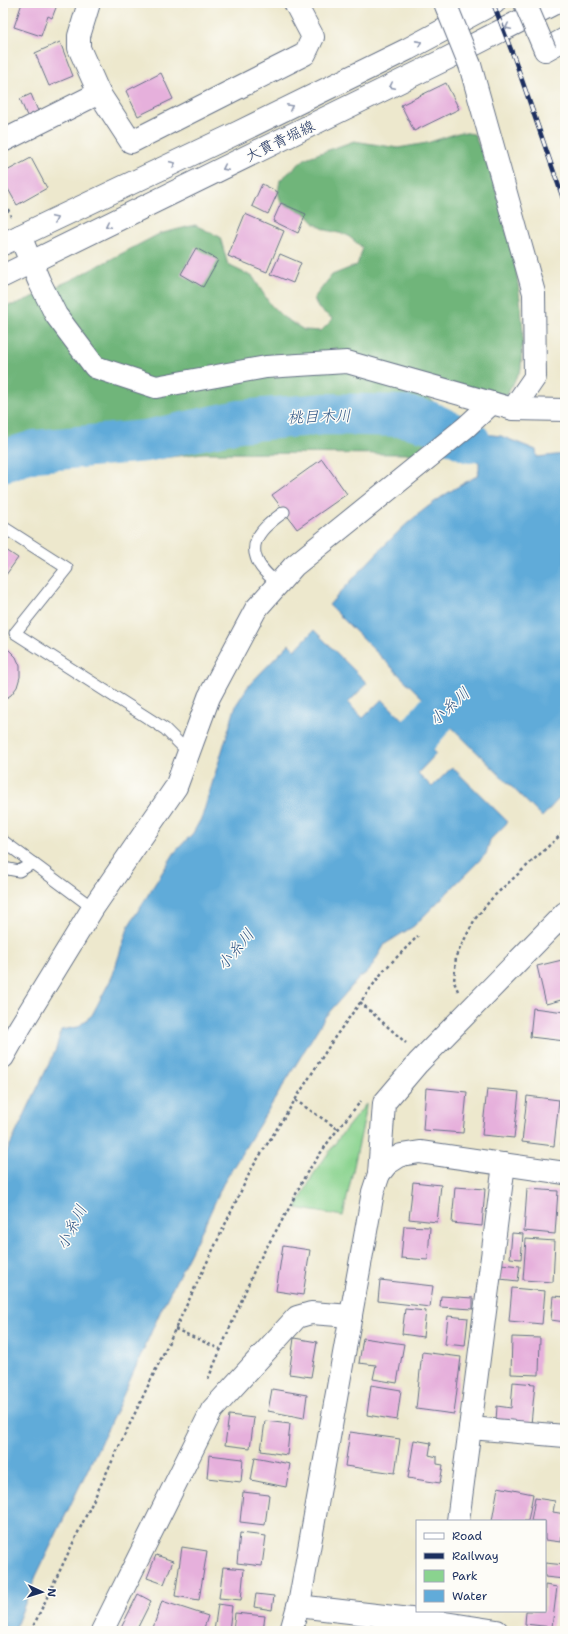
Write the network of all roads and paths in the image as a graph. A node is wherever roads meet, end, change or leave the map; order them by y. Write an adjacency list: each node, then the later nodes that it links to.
1 (89, 3): 8 (street)
2 (295, 3): 8 (street)
3 (445, 3): 15 (street, bridge)
4 (494, 3): 11 (street, 大貫青堀線, one-way to 4)
5 (524, 3): 7 (street, bridge)
6 (555, 3): 12 (street, 大貫青堀線, one-way to 12)
7 (565, 39)
8 (99, 92): 9 (street)
9 (3, 141)
10 (3, 198): 11 (path)
11 (12, 233): 12 (street)
12 (31, 263): 13 (street, 大貫青堀線); 14 (street)
13 (3, 276)
14 (492, 404): 15 (street); 19 (street)
15 (513, 410): 16 (street)
16 (565, 410)
17 (284, 512): 19 (lane)
18 (3, 527): 20 (lane)
19 (278, 584): 20 (street)
20 (189, 753): 25 (street)
21 (565, 831): 28 (path)
22 (3, 841): 23 (lane)
23 (33, 863): 24 (lane); 25 (lane)
24 (3, 868)
25 (93, 908): 31 (street)
26 (565, 914): 37 (street)
27 (418, 936): 29 (path)
28 (461, 997)
29 (360, 1002): 30 (path); 33 (path)
30 (410, 1047)
31 (3, 1057)
32 (365, 1097): 34 (path)
33 (295, 1100): 34 (path); 39 (path)
34 (338, 1129): 40 (path)
35 (504, 1164): 36 (street); 37 (street); 42 (street)
36 (565, 1173)
37 (379, 1174): 38 (street)
38 (351, 1316): 45 (street); 48 (street)
39 (176, 1329): 40 (path); 47 (path)
40 (220, 1349): 41 (path)
41 (208, 1379)
42 (470, 1428): 43 (street); 44 (street)
43 (565, 1436)
44 (458, 1520)
45 (298, 1606): 46 (street); 49 (street)
46 (446, 1617): 50 (street)
47 (31, 1631)
48 (102, 1631)
49 (291, 1631)
50 (497, 1631)

